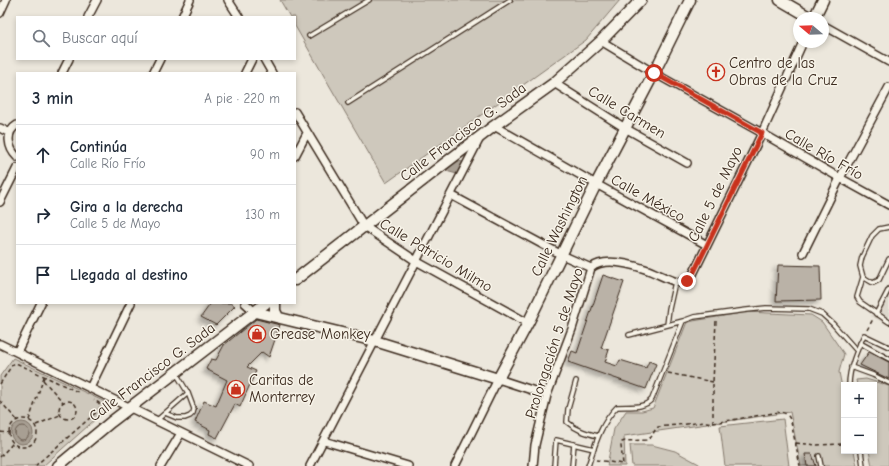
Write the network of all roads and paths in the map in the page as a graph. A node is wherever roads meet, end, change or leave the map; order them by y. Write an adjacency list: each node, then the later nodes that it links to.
1 (6, 0): 13 (street)
2 (97, 0): 14 (street)
3 (190, 0): 15 (street)
4 (228, 0): 16 (street)
5 (369, 0): 18 (lane)
6 (510, 0): 33 (lane)
7 (641, 0): 19 (street, Calle Francisco G. Sada)
8 (690, 0): 30 (street, Calle Washington)
9 (780, 0): 11 (street)
10 (824, 0): 12 (street)
11 (801, 12)
12 (817, 12)
13 (0, 13)
14 (89, 16)
15 (182, 16)
16 (237, 16)
17 (829, 28): 25 (street)
18 (309, 36)
19 (601, 41): 30 (street, Calle Río Frío); 31 (street, Calle Francisco G. Sada)
20 (800, 48): 41 (street, Calle 5 de Mayo)
21 (68, 60): 26 (street)
22 (160, 60): 27 (street)
23 (252, 60): 28 (street)
24 (265, 60): 29 (street)
25 (889, 62)
26 (62, 72)
27 (154, 72)
28 (246, 72)
29 (271, 72)
30 (654, 73): 38 (street, Calle Washington); 41 (street, Calle Río Frío)
31 (554, 83): 36 (street, Calle Francisco G. Sada); 38 (street, Calle Carmen)
32 (889, 87): 47 (street)
33 (348, 103)
34 (296, 114): 40 (street, Calle Patricio Milmo)
35 (16, 126): 39 (street)
36 (494, 126): 42 (street, Calle Francisco G. Sada); 48 (street, Calle México)
37 (0, 128): 39 (street)
38 (625, 128): 45 (street, Calle Carmen); 48 (street, Calle Washington)
39 (10, 133): 44 (street)
40 (307, 133): 43 (street); 52 (street, Calle Patricio Milmo)
41 (762, 133): 47 (street, Calle Río Frío); 54 (street, Calle 5 de Mayo)
42 (482, 136): 49 (street); 52 (street, Calle Francisco G. Sada)
43 (296, 154)
44 (16, 156)
45 (687, 163)
46 (16, 170): 50 (street)
47 (840, 178): 51 (street, Calle Río Frío); 55 (street)
48 (596, 184): 54 (street, Calle México); 56 (street, Calle Washington)
49 (451, 195): 56 (street); 58 (street)
50 (0, 202)
51 (889, 205)
52 (364, 226): 58 (street, Calle Patricio Milmo); 61 (street, Calle Francisco G. Sada)
53 (889, 228): 60 (lane)
54 (707, 245): 62 (street, Calle 5 de Mayo)
55 (804, 253)
56 (562, 255): 59 (street); 75 (street, Calle Washington)
57 (889, 259): 60 (lane)
58 (416, 261): 75 (street, Calle Patricio Milmo); 79 (street)
59 (591, 268): 62 (street, Prolongación 5 de Mayo); 101 (street, Prolongación 5 de Mayo)
60 (863, 277): 71 (lane)
61 (296, 279)
62 (675, 282): 76 (lane)
63 (889, 289): 71 (lane)
64 (41, 304): 84 (street)
65 (131, 304): 98 (street)
66 (246, 304): 69 (street)
67 (265, 304): 69 (street, Calle Francisco G. Sada)
68 (275, 304): 72 (street)
69 (255, 312): 72 (street); 88 (street, Calle Francisco G. Sada)
70 (716, 314): 73 (lane); 83 (lane); 94 (path)
71 (876, 314): 74 (lane); 78 (path)
72 (278, 317): 79 (street)
73 (683, 320): 76 (lane); 89 (lane)
74 (889, 322)
75 (528, 323): 91 (street, Calle Washington)
76 (667, 325): 77 (lane)
77 (629, 335)
78 (864, 335): 80 (lane); 82 (lane)
79 (375, 341): 91 (street); 117 (street)
80 (860, 343): 83 (lane); 85 (lane)
81 (0, 344): 84 (street)
82 (889, 347)
83 (857, 351): 86 (lane)
84 (17, 352): 87 (street)
85 (889, 359)
86 (851, 367): 95 (lane); 96 (lane)
87 (48, 368): 90 (path); 98 (street)
88 (175, 372): 100 (lane); 105 (street, Calle Francisco G. Sada)
89 (663, 372): 94 (path); 116 (lane)
90 (45, 376): 92 (path); 97 (path); 99 (path)
91 (498, 379): 101 (street); 134 (street, Calle Washington)
92 (43, 380): 104 (path); 109 (path)
93 (576, 381): 116 (lane)
94 (713, 382): 111 (path)
95 (849, 382)
96 (889, 383)
97 (0, 384)
98 (90, 388): 105 (street)
99 (80, 393)
100 (188, 393): 106 (lane); 106 (lane)
101 (547, 395): 135 (street, Prolongación 5 de Mayo)
102 (94, 400): 128 (path)
103 (0, 401): 108 (path)
104 (63, 402): 107 (path); 107 (path)
105 (129, 408): 110 (street); 129 (street, Calle Francisco G. Sada)
106 (165, 413): 110 (lane)
107 (60, 415): 112 (path)
108 (17, 420): 109 (path); 114 (path)
109 (29, 420): 112 (path)
110 (156, 421): 115 (street)
111 (714, 423): 119 (path); 127 (path)
112 (35, 426): 118 (path)
113 (0, 432): 114 (path)
114 (9, 433): 118 (path)
115 (181, 433): 130 (street); 131 (street)
116 (598, 436): 122 (lane)
117 (324, 440): 132 (street); 133 (street)
118 (13, 443): 125 (path)
119 (796, 443): 121 (path); 139 (path)
120 (574, 444): 122 (lane); 136 (lane); 137 (lane)
121 (841, 444)
122 (594, 449): 126 (lane)
123 (861, 454): 141 (lane)
124 (819, 456): 140 (lane)
125 (0, 457)
126 (590, 459): 127 (path); 138 (lane)
127 (623, 465)
128 (35, 466)
129 (58, 466)
130 (161, 466)
131 (249, 466)
132 (310, 466)
133 (408, 466)
134 (455, 466)
135 (533, 466)
136 (554, 466)
137 (572, 466)
138 (588, 466)
139 (800, 466)
140 (820, 466)
141 (863, 466)

